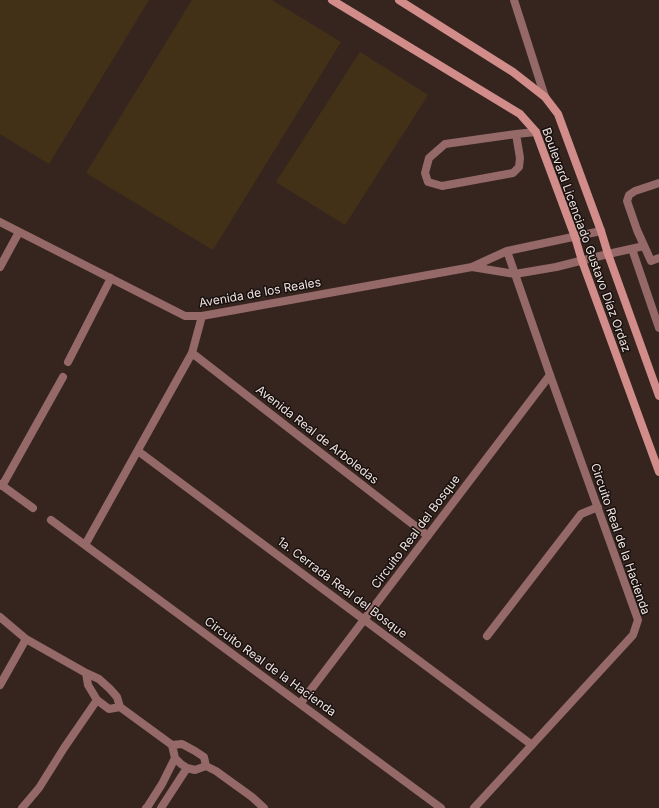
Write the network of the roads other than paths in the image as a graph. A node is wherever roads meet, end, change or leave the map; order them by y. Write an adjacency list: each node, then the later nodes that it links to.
1 (332, 0): 5 (street, Boulevard Licenciado Gustavo Díaz Ordaz)
2 (399, 0): 4 (street, Boulevard Licenciado Gustavo Díaz Ordaz)
3 (514, 0): 4 (street)
4 (545, 97): 9 (street, Boulevard Licenciado Gustavo Díaz Ordaz)
5 (536, 132): 6 (street); 11 (street, Boulevard Licenciado Gustavo Díaz Ordaz)
6 (516, 134): 6 (street)
7 (659, 183): 12 (street)
8 (0, 222): 10 (street, Avenida de los Reales)
9 (601, 231): 11 (street, Avenida de los Reales); 15 (street, Boulevard Licenciado Gustavo Díaz Ordaz)
10 (19, 232): 18 (street); 21 (street, Avenida de los Reales)
11 (575, 237): 14 (street, Avenida de los Reales); 17 (street, Boulevard Licenciado Gustavo Díaz Ordaz)
12 (644, 246): 13 (street, Avenida de los Reales); 16 (street)
13 (632, 249): 15 (street, Avenida de los Reales); 23 (street)
14 (507, 251): 19 (street, Avenida de los Reales); 20 (street, Circuito Real de la Hacienda)
15 (608, 254): 17 (street, Avenida de los Reales); 28 (street, Boulevard Licenciado Gustavo Díaz Ordaz)
16 (659, 258)
17 (582, 261): 20 (street, Avenida de los Reales); 30 (street, Boulevard Licenciado Gustavo Díaz Ordaz)
18 (0, 267)
19 (472, 267): 20 (street, Avenida de los Reales); 22 (street, Avenida de los Reales)
20 (515, 274): 26 (street, Circuito Real de la Hacienda)
21 (111, 278): 22 (street, Avenida de los Reales); 25 (street)
22 (202, 316): 24 (street)
23 (659, 328)
24 (192, 353): 29 (street); 35 (street, Avenida Real de Arboledas)
25 (68, 362)
26 (550, 375): 32 (street, Circuito Real de la Hacienda); 35 (street, Circuito Real del Bosque)
27 (64, 377): 31 (street)
28 (659, 396)
29 (138, 450): 36 (street); 38 (street, 1a. Cerrada Real del Bosque)
30 (659, 472)
31 (1, 485): 33 (street)
32 (598, 507): 39 (street); 47 (street, Circuito Real de la Hacienda)
33 (33, 508)
34 (51, 520): 36 (street, Circuito Real de la Hacienda)
35 (428, 536): 38 (street, Circuito Real del Bosque)
36 (85, 545): 44 (street, Circuito Real de la Hacienda)
37 (0, 617): 40 (street)
38 (364, 620): 44 (street, Circuito Real del Bosque); 47 (street, 1a. Cerrada Real del Bosque)
39 (487, 636)
40 (26, 639): 41 (street); 42 (street)
41 (86, 674): 43 (street); 45 (street)
42 (0, 685)
43 (96, 700): 45 (street); 51 (street)
44 (300, 704): 55 (street, Circuito Real de la Hacienda)
45 (120, 707): 46 (street)
46 (172, 745): 48 (street); 49 (street)
47 (532, 745): 56 (street, Circuito Real de la Hacienda)
48 (175, 758): 50 (street); 52 (street)
49 (206, 766): 50 (street); 54 (street)
50 (187, 768): 53 (street)
51 (22, 808)
52 (146, 808)
53 (161, 808)
54 (264, 808)
55 (441, 808)
56 (474, 808)

